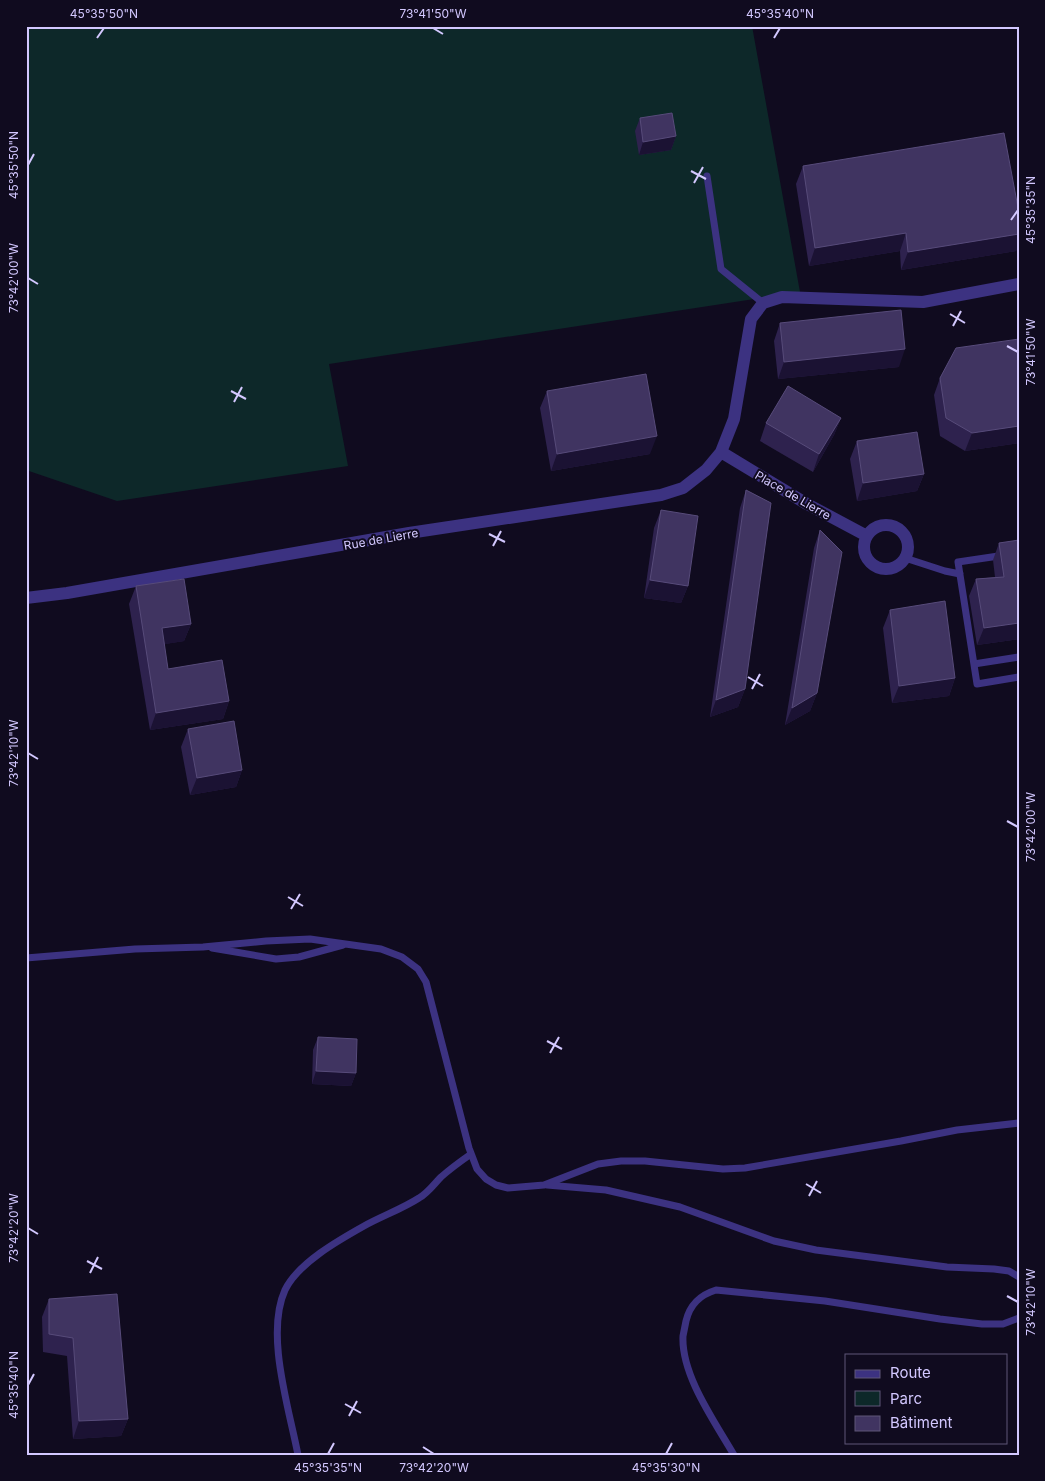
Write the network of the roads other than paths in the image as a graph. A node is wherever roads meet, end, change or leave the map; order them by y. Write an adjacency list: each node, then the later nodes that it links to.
1 (706, 176): 3 (lane)
2 (1019, 284): 3 (street)
3 (763, 304): 4 (street, Rue de Lierre)
4 (721, 452): 5 (street, Place de Lierre); 9 (street, Rue de Lierre)
5 (867, 536): 7 (street); 7 (street)
6 (1019, 553): 8 (lane)
7 (905, 558): 8 (lane)
8 (960, 574): 11 (lane)
9 (26, 598)
10 (1019, 656): 11 (lane)
11 (974, 664): 12 (lane)
12 (1019, 677)
13 (346, 944): 14 (lane); 14 (lane); 17 (lane)
14 (203, 947): 15 (lane)
15 (26, 958)
16 (1019, 1123): 18 (lane)
17 (471, 1154): 18 (lane); 21 (lane)
18 (544, 1185): 19 (lane)
19 (1019, 1277)
20 (1019, 1318): 22 (lane)
21 (298, 1455)
22 (734, 1455)

